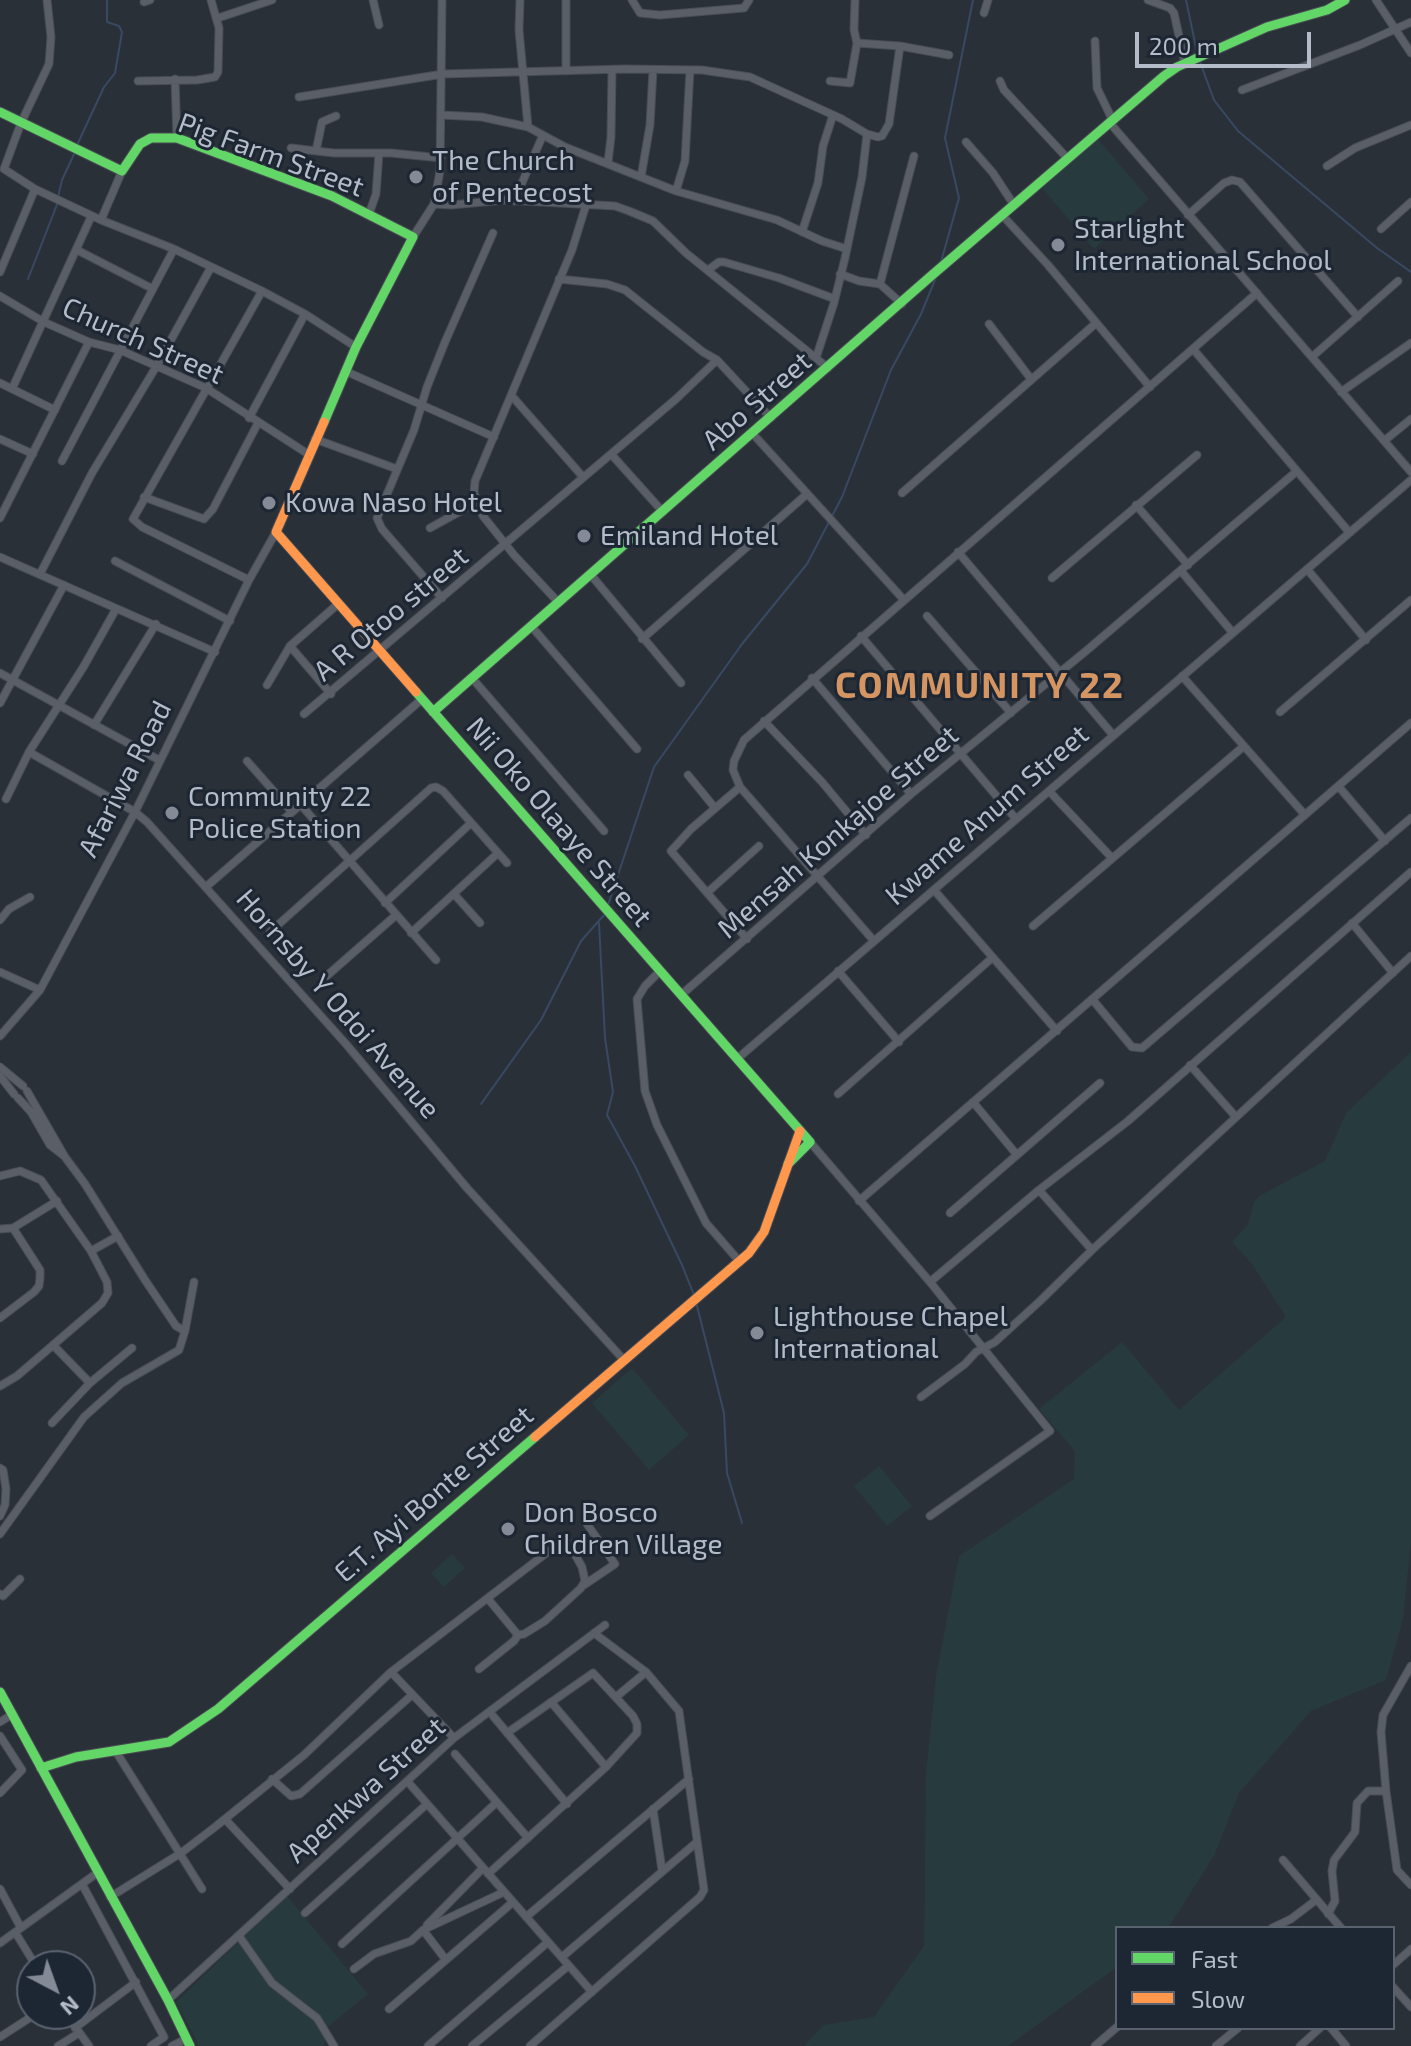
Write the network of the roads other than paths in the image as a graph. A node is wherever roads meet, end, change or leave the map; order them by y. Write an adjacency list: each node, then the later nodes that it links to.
1 (47, 0): 44 (street)
2 (211, 0): 17 (street)
3 (272, 0): 15 (street)
4 (373, 0): 19 (street)
5 (442, 0): 32 (street)
6 (520, 0): 31 (street)
7 (566, 0): 30 (street)
8 (632, 0): 9 (street)
9 (749, 0)
10 (855, 0): 22 (street)
11 (988, 0): 16 (street)
12 (1148, 0): 26 (street)
13 (1345, 0): 26 (main road, Abo Street)
14 (1376, 0): 20 (street)
15 (252, 3): 17 (street)
16 (984, 13)
17 (218, 18): 33 (street)
18 (1411, 22): 20 (street)
19 (379, 25)
20 (1394, 29): 24 (street); 37 (street)
21 (1095, 41): 43 (street)
22 (857, 43): 23 (street); 35 (street)
23 (900, 46): 25 (street); 47 (street)
24 (1411, 53)
25 (949, 55)
26 (1185, 64): 43 (main road, Abo Street)
27 (612, 70): 28 (street); 30 (street); 57 (street)
28 (653, 70): 29 (street); 60 (street)
29 (690, 70): 41 (street); 62 (street)
30 (566, 71): 31 (street)
31 (523, 73): 32 (street); 46 (street)
32 (443, 74): 38 (street); 40 (street)
33 (175, 79): 34 (street); 49 (street)
34 (138, 81)
35 (830, 81)
36 (1000, 81): 56 (street)
37 (1242, 90)
38 (299, 97)
39 (0, 112): 44 (main road)
40 (441, 115): 46 (street); 55 (street)
41 (833, 115): 47 (street); 74 (street)
42 (336, 116): 52 (street)
43 (1110, 120): 56 (main road, Abo Street); 69 (street)
44 (21, 123): 59 (main road); 61 (street)
45 (1411, 125): 58 (street)
46 (528, 127): 48 (street)
47 (867, 134): 78 (street)
48 (543, 135): 57 (street); 63 (street)
49 (177, 138): 59 (main road, Pig Farm Street); 68 (main road, Pig Farm Street)
50 (966, 142): 67 (street)
51 (291, 148): 52 (street)
52 (316, 151): 53 (street)
53 (379, 153): 55 (street); 68 (street)
54 (914, 156): 86 (street)
55 (441, 158): 65 (street)
56 (1068, 159): 67 (main road, Abo Street)
57 (608, 162): 60 (street)
58 (1327, 166)
59 (122, 171): 72 (street, Pig Farm Street)
60 (641, 177): 62 (street)
61 (35, 189): 71 (street); 82 (street)
62 (676, 191): 74 (street)
63 (514, 201): 65 (street); 66 (street)
64 (1411, 202): 73 (street)
65 (434, 204): 76 (street)
66 (586, 205): 81 (street); 84 (street)
67 (1014, 205): 70 (main road, Abo Street)
68 (369, 214): 76 (main road, Pig Farm Street)
69 (1188, 215): 89 (street); 94 (street)
70 (1003, 216): 92 (main road, Abo Street); 97 (street)
71 (91, 217): 72 (street); 79 (street)
72 (101, 220): 77 (street)
73 (1381, 229)
74 (802, 232): 78 (street)
75 (493, 233): 118 (street)
76 (413, 237): 100 (main road)
77 (174, 249): 80 (street); 87 (street)
78 (847, 249): 83 (street)
79 (77, 250): 87 (street); 95 (street)
80 (210, 269): 88 (street); 108 (street)
81 (708, 270): 91 (street); 105 (street)
82 (0, 272)
83 (840, 274): 86 (street); 91 (street)
84 (559, 279): 107 (street); 117 (street)
85 (1398, 281): 94 (street)
86 (880, 284): 92 (street)
87 (153, 289): 102 (street)
88 (262, 291): 93 (street); 114 (street)
89 (1257, 293): 101 (street); 104 (street)
90 (1, 299): 95 (street, Church Street)
91 (835, 299): 105 (street)
92 (902, 304): 109 (main road, Abo Street)
93 (305, 314): 100 (street); 120 (street)
94 (1358, 317): 104 (street)
95 (44, 322): 98 (street, Church Street); 115 (street)
96 (989, 324): 111 (street)
97 (1095, 324): 111 (street); 113 (street)
98 (89, 342): 102 (street, Church Street); 119 (street)
99 (1411, 343): 103 (street)
100 (356, 347): 110 (main road)
101 (1193, 349): 113 (street); 135 (street)
102 (120, 350): 108 (street, Church Street); 133 (street)
103 (1403, 350): 106 (street); 116 (street)
104 (1312, 357): 116 (street)
105 (816, 358): 109 (street)
106 (1411, 358)
107 (717, 360): 121 (street); 131 (street, A R Otoo street)
108 (156, 367): 114 (street, Church Street); 159 (street)
109 (828, 368): 121 (main road, Abo Street)
110 (345, 371): 118 (street); 127 (main road)
111 (1031, 379): 139 (street)
112 (0, 383): 115 (street)
113 (1150, 387): 152 (street)
114 (206, 388): 120 (street, Church Street); 142 (street)
115 (12, 389): 119 (street)
116 (1341, 392): 128 (street)
117 (511, 395): 125 (street); 137 (street)
118 (422, 406): 125 (street); 134 (street)
119 (55, 410): 129 (street)
120 (249, 418): 123 (street, Church Street)
121 (771, 418): 124 (main road, Abo Street)
122 (1411, 419): 128 (street)
123 (258, 423): 130 (street, Church Street); 142 (street)
124 (753, 434): 140 (street); 146 (main road, Abo Street)
125 (494, 437): 144 (street)
126 (0, 439): 129 (street)
127 (315, 439): 130 (main road); 134 (street)
128 (1384, 441): 136 (street)
129 (33, 454): 143 (street)
130 (308, 454): 149 (main road)
131 (611, 454): 137 (street, A R Otoo street); 146 (street)
132 (1197, 455): 145 (street)
133 (62, 461)
134 (397, 469): 164 (street)
135 (1297, 471): 150 (street); 155 (street, Mensah Konkajoe Street)
136 (1411, 472)
137 (583, 477): 151 (street, A R Otoo street)
138 (1411, 480): 150 (street, Kwame Anum Street)
139 (902, 493)
140 (807, 494): 165 (street); 176 (street)
141 (0, 495): 143 (street)
142 (144, 497): 162 (street)
143 (9, 500): 147 (street)
144 (477, 502): 148 (street); 151 (street)
145 (1136, 505): 155 (street); 161 (street)
146 (663, 512): 160 (main road, Abo Street)
147 (0, 518)
148 (430, 528)
149 (276, 532): 162 (street, Afariwa Road); 168 (main road, Nii Oko Olaaye Street)
150 (1349, 532): 156 (street, Kwame Anum Street)
151 (506, 546): 164 (street, A R Otoo street); 167 (street)
152 (958, 552): 165 (street); 181 (street)
153 (3, 558): 157 (street); 159 (street)
154 (115, 561): 171 (street)
155 (1188, 565): 158 (street, Mensah Konkajoe Street)
156 (1307, 569): 174 (street, Kwame Anum Street); 177 (street)
157 (0, 570)
158 (1181, 571): 174 (street); 181 (street, Mensah Konkajoe Street)
159 (40, 574): 163 (street)
160 (591, 575): 167 (main road, Abo Street); 176 (street)
161 (1052, 578)
162 (249, 580): 171 (street, Afariwa Road)
163 (64, 585): 169 (street); 186 (street)
164 (442, 598): 179 (street, A R Otoo street)
165 (904, 600): 175 (street)
166 (1411, 600): 177 (street)
167 (559, 603): 173 (main road, Abo Street)
168 (338, 604): 178 (street); 179 (main road, Nii Oko Olaaye Street)
169 (116, 609): 172 (street); 192 (street)
170 (927, 616): 195 (street)
171 (230, 621): 180 (street, Afariwa Road)
172 (156, 624): 180 (street); 199 (street)
173 (532, 627): 184 (main road, Abo Street); 202 (street)
174 (1233, 633): 183 (street, Kwame Anum Street)
175 (861, 636): 185 (street); 204 (street)
176 (642, 639): 187 (street)
177 (1366, 640): 194 (street)
178 (290, 646): 188 (street); 189 (street)
179 (380, 651): 189 (street, A R Otoo street); 190 (main road, Nii Oko Olaaye Street)
180 (215, 652): 205 (street, Afariwa Road)
181 (1060, 671): 195 (street, Mensah Konkajoe Street); 200 (street)
182 (0, 673): 186 (street)
183 (1182, 676): 200 (street, Kwame Anum Street); 201 (street)
184 (472, 678): 193 (main road, Abo Street); 221 (street)
185 (812, 678): 197 (street); 211 (street)
186 (13, 680): 191 (street); 192 (street)
187 (681, 683)
188 (267, 685)
189 (331, 694): 196 (street, A R Otoo street)
190 (422, 699): 193 (main road, Nii Oko Olaaye Street); 213 (street)
191 (0, 703)
192 (59, 705): 199 (street); 203 (street)
193 (433, 712): 249 (main road, Nii Oko Olaaye Street)
194 (1280, 712)
195 (1011, 713): 204 (street, Mensah Konkajoe Street)
196 (304, 714)
197 (764, 721): 208 (street); 222 (street)
198 (1411, 723): 209 (street)
199 (94, 725): 205 (street)
200 (1113, 735): 210 (street, Kwame Anum Street)
201 (1244, 746): 217 (street); 226 (street)
202 (637, 749)
203 (29, 752): 212 (street); 215 (street, Hornsby Y Odoi Avenue)
204 (963, 753): 211 (street, Mensah Konkajoe Street); 219 (street)
205 (159, 760): 215 (street, Afariwa Road)
206 (247, 761): 216 (street)
207 (688, 775): 214 (street)
208 (740, 787): 214 (street); 230 (street)
209 (1339, 787): 217 (street); 223 (street)
210 (1049, 791): 219 (street, Kwame Anum Street); 226 (street)
211 (911, 794): 222 (street, Mensah Konkajoe Street)
212 (6, 799)
213 (301, 805): 216 (street); 227 (street)
214 (715, 808): 233 (street)
215 (135, 812): 231 (street, Hornsby Y Odoi Avenue); 254 (street, Afariwa Road)
216 (292, 812): 231 (street)
217 (1305, 815): 256 (street)
218 (1411, 818): 223 (street)
219 (1016, 819): 232 (street, Kwame Anum Street)
220 (471, 823): 225 (street); 227 (street); 236 (street)
221 (604, 831)
222 (866, 835): 230 (street, Mensah Konkajoe Street)
223 (1385, 841): 256 (street)
224 (759, 846): 233 (street)
225 (498, 853): 228 (street); 234 (street)
226 (1111, 857): 241 (street)
227 (348, 861): 236 (street); 242 (street)
228 (507, 863)
229 (1411, 872): 240 (street)
230 (817, 878): 244 (street, Mensah Konkajoe Street); 245 (street)
231 (207, 886): 294 (street, Hornsby Y Odoi Avenue)
232 (934, 890): 245 (street, Kwame Anum Street); 247 (street)
233 (708, 892): 244 (street)
234 (454, 894): 239 (street); 243 (street)
235 (30, 897): 238 (street)
236 (385, 903): 237 (street)
237 (395, 916): 243 (street); 253 (street)
238 (0, 920)
239 (480, 923)
240 (1352, 923): 252 (street); 261 (street)
241 (1033, 926)
242 (270, 932)
243 (411, 933): 248 (street)
244 (747, 939): 255 (street, Mensah Konkajoe Street)
245 (874, 941): 250 (street, Kwame Anum Street)
246 (1411, 956): 252 (street)
247 (992, 958): 257 (street); 259 (street)
248 (436, 960)
249 (660, 971): 255 (main road, Nii Oko Olaaye Street); 285 (street)
250 (838, 971): 259 (street); 260 (street, Kwame Anum Street)
251 (0, 972): 254 (street)
252 (1393, 973): 270 (street)
253 (322, 980)
254 (40, 990): 258 (street, Afariwa Road)
255 (681, 995): 260 (main road, Nii Oko Olaaye Street)
256 (1092, 999): 257 (street)
257 (1057, 1031): 268 (street)
258 (0, 1036)
259 (899, 1042): 267 (street)
260 (737, 1059): 271 (main road, Nii Oko Olaaye Street)
261 (1190, 1065): 270 (street); 276 (street)
262 (0, 1067): 264 (street)
263 (0, 1076): 266 (street)
264 (15, 1079): 266 (street); 269 (street)
265 (1100, 1083): 273 (street)
266 (8, 1086): 269 (street)
267 (838, 1094)
268 (973, 1102): 273 (street); 278 (street)
269 (35, 1110): 282 (street)
270 (1236, 1117): 283 (street)
271 (800, 1131): 272 (main road, Nii Oko Olaaye Street); 274 (main road, E.T. Ayi Bonte Street)
272 (810, 1142): 274 (main road); 278 (street)
273 (1017, 1155): 279 (street)
274 (788, 1164): 285 (main road, E.T. Ayi Bonte Street)
275 (0, 1176): 277 (street)
276 (1039, 1190): 283 (street); 287 (street)
277 (57, 1201): 280 (street); 284 (street)
278 (859, 1201): 287 (street)
279 (950, 1213)
280 (13, 1228): 281 (street); 289 (street)
281 (0, 1229)
282 (118, 1236): 284 (street); 290 (street)
283 (1092, 1250): 292 (street)
284 (91, 1251): 291 (street)
285 (740, 1262): 294 (main road, E.T. Ayi Bonte Street)
286 (194, 1282): 290 (street)
287 (930, 1282): 292 (street)
288 (0, 1303): 289 (street)
289 (3, 1316)
290 (185, 1331): 303 (street)
291 (53, 1345): 295 (street); 296 (street)
292 (984, 1347): 297 (street); 301 (street)
293 (132, 1348): 295 (street)
294 (623, 1359): 327 (main road, E.T. Ayi Bonte Street)
295 (90, 1383): 298 (street)
296 (0, 1386)
297 (921, 1397)
298 (52, 1423)
299 (0, 1468): 300 (street)
300 (0, 1516)
301 (930, 1516)
302 (587, 1524): 307 (street)
303 (0, 1534)
304 (568, 1542): 307 (street)
305 (549, 1551): 309 (street)
306 (20, 1579): 308 (street)
307 (584, 1585): 312 (street)
308 (0, 1594)
309 (489, 1600): 312 (street); 315 (street)
310 (605, 1625): 311 (street, Apenkwa Street)
311 (594, 1633): 316 (street); 326 (street, Apenkwa Street)
312 (518, 1635): 314 (street)
313 (1411, 1666): 334 (street)
314 (479, 1669)
315 (391, 1672): 318 (street); 331 (street)
316 (646, 1672): 319 (street); 332 (street)
317 (0, 1692): 321 (main road)
318 (412, 1695): 326 (street); 331 (street)
319 (616, 1697): 320 (street); 329 (street)
320 (551, 1702): 324 (street); 329 (street)
321 (13, 1714): 323 (street); 330 (main road)
322 (493, 1716): 324 (street)
323 (0, 1722)
324 (507, 1733): 338 (street)
325 (0, 1736): 335 (street)
326 (454, 1738): 333 (street, Apenkwa Street)
327 (115, 1750): 330 (main road, E.T. Ayi Bonte Street); 344 (street)
328 (455, 1754): 336 (street)
329 (606, 1767): 338 (street)
330 (41, 1768): 348 (main road)
331 (272, 1779): 340 (street)
332 (689, 1779): 339 (street); 343 (street)
333 (408, 1782): 337 (street); 353 (street, Apenkwa Street)
334 (1386, 1791): 350 (street); 359 (street)
335 (0, 1793)
336 (497, 1802): 341 (street); 342 (street)
337 (427, 1804): 342 (street); 358 (street)
338 (567, 1804): 341 (street)
339 (653, 1809): 346 (street); 360 (street)
340 (225, 1819): 344 (street); 353 (street)
341 (528, 1838): 347 (street)
342 (457, 1839): 347 (street); 368 (street)
343 (697, 1842): 346 (street); 378 (street)
344 (181, 1853): 352 (street); 355 (street)
345 (1283, 1860): 356 (street)
346 (662, 1870): 371 (street)
347 (486, 1871): 354 (street); 364 (street)
348 (97, 1873): 349 (street); 355 (main road)
349 (82, 1884): 363 (street); 376 (street)
350 (1411, 1885)
351 (0, 1889): 363 (street)
352 (202, 1889)
353 (290, 1889): 365 (street, Apenkwa Street)
354 (504, 1892): 357 (street); 364 (street)
355 (110, 1897): 379 (main road)
356 (1316, 1900): 359 (street); 361 (street)
357 (513, 1902): 360 (street); 372 (street)
358 (305, 1913)
359 (1328, 1914): 362 (street)
360 (526, 1917): 366 (street)
361 (1276, 1926)
362 (1339, 1926)
363 (18, 1930): 367 (street); 370 (street)
364 (423, 1930): 372 (street); 375 (street)
365 (239, 1936): 379 (street, Apenkwa Street); 393 (street)
366 (548, 1942): 371 (street); 394 (street)
367 (0, 1943)
368 (342, 1944)
369 (1411, 1949): 373 (street)
370 (28, 1950)
371 (562, 1957): 374 (street)
372 (446, 1960): 381 (street)
373 (1395, 1963)
374 (568, 1966): 378 (street); 395 (street)
375 (354, 1969)
376 (136, 1982): 386 (street); 387 (street)
377 (1395, 1989): 380 (street)
378 (592, 1992): 396 (street)
379 (168, 2000): 388 (main road)
380 (1411, 2007)
381 (389, 2009)
382 (1115, 2029): 397 (street)
383 (1236, 2030): 398 (street)
384 (1318, 2030): 399 (street)
385 (1333, 2030): 400 (street)
386 (77, 2031): 389 (street); 390 (street)
387 (164, 2037): 391 (street); 392 (street)
388 (188, 2042): 392 (street)
389 (58, 2046)
390 (89, 2046)
391 (151, 2046)
392 (170, 2046)
393 (334, 2046)
394 (428, 2046)
395 (472, 2046)
396 (530, 2046)
397 (1095, 2046)
398 (1216, 2046)
399 (1300, 2046)
400 (1346, 2046)

